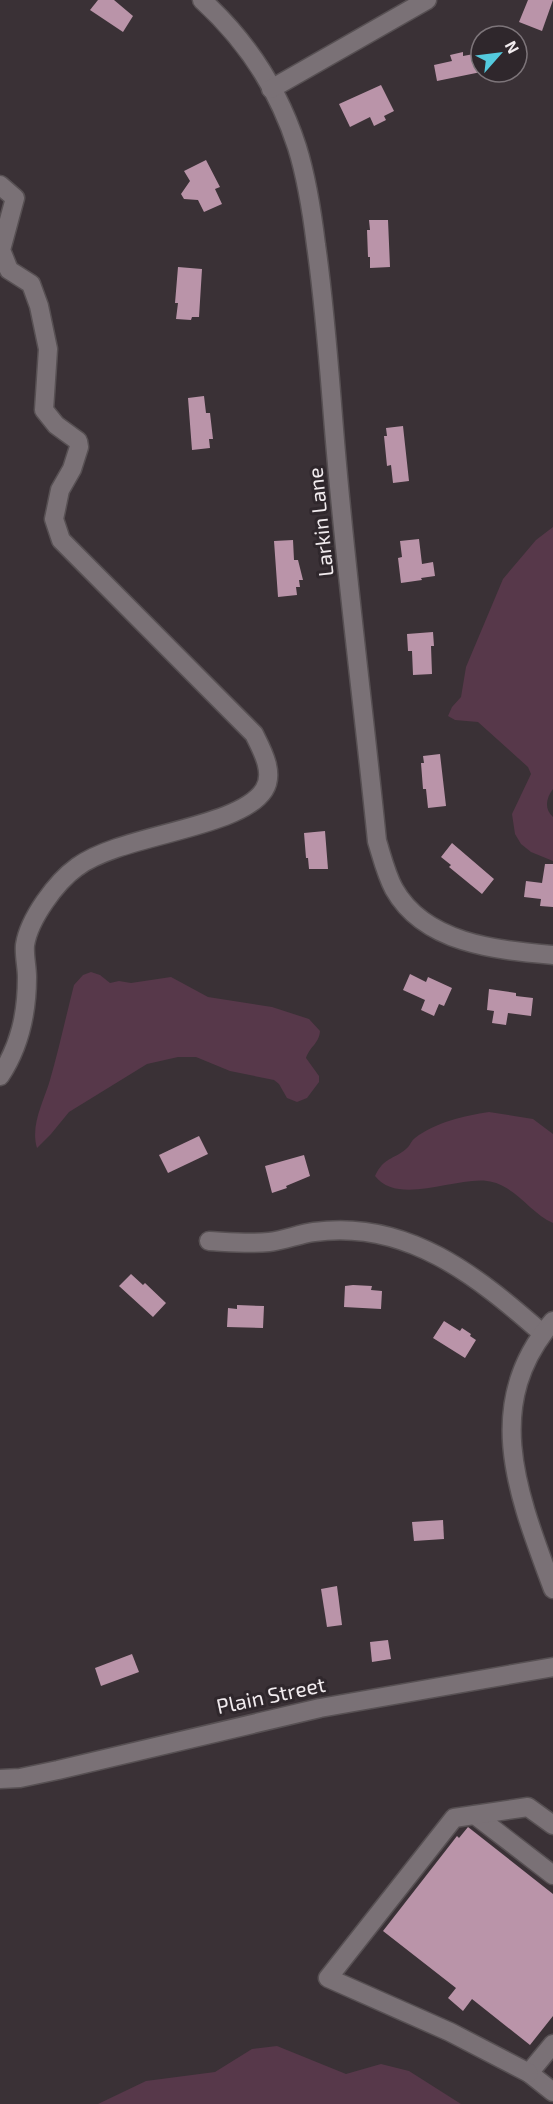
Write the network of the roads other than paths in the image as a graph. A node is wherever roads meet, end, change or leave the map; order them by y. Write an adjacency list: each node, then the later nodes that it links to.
1 (202, 0): 3 (street, Larkin Lane)
2 (428, 0): 3 (street)
3 (271, 89): 5 (street, Larkin Lane)
4 (0, 185): 6 (street)
5 (553, 955)
6 (0, 1076)
7 (209, 1242): 8 (street)
8 (548, 1327): 9 (street)
9 (553, 1589)
10 (553, 1667): 11 (street, Plain Street)
11 (0, 1779)
12 (475, 1815): 13 (street); 14 (street); 16 (street)
13 (553, 1825)
14 (553, 1875)
15 (553, 2044): 16 (street)
16 (529, 2073): 17 (street)
17 (553, 2092)

